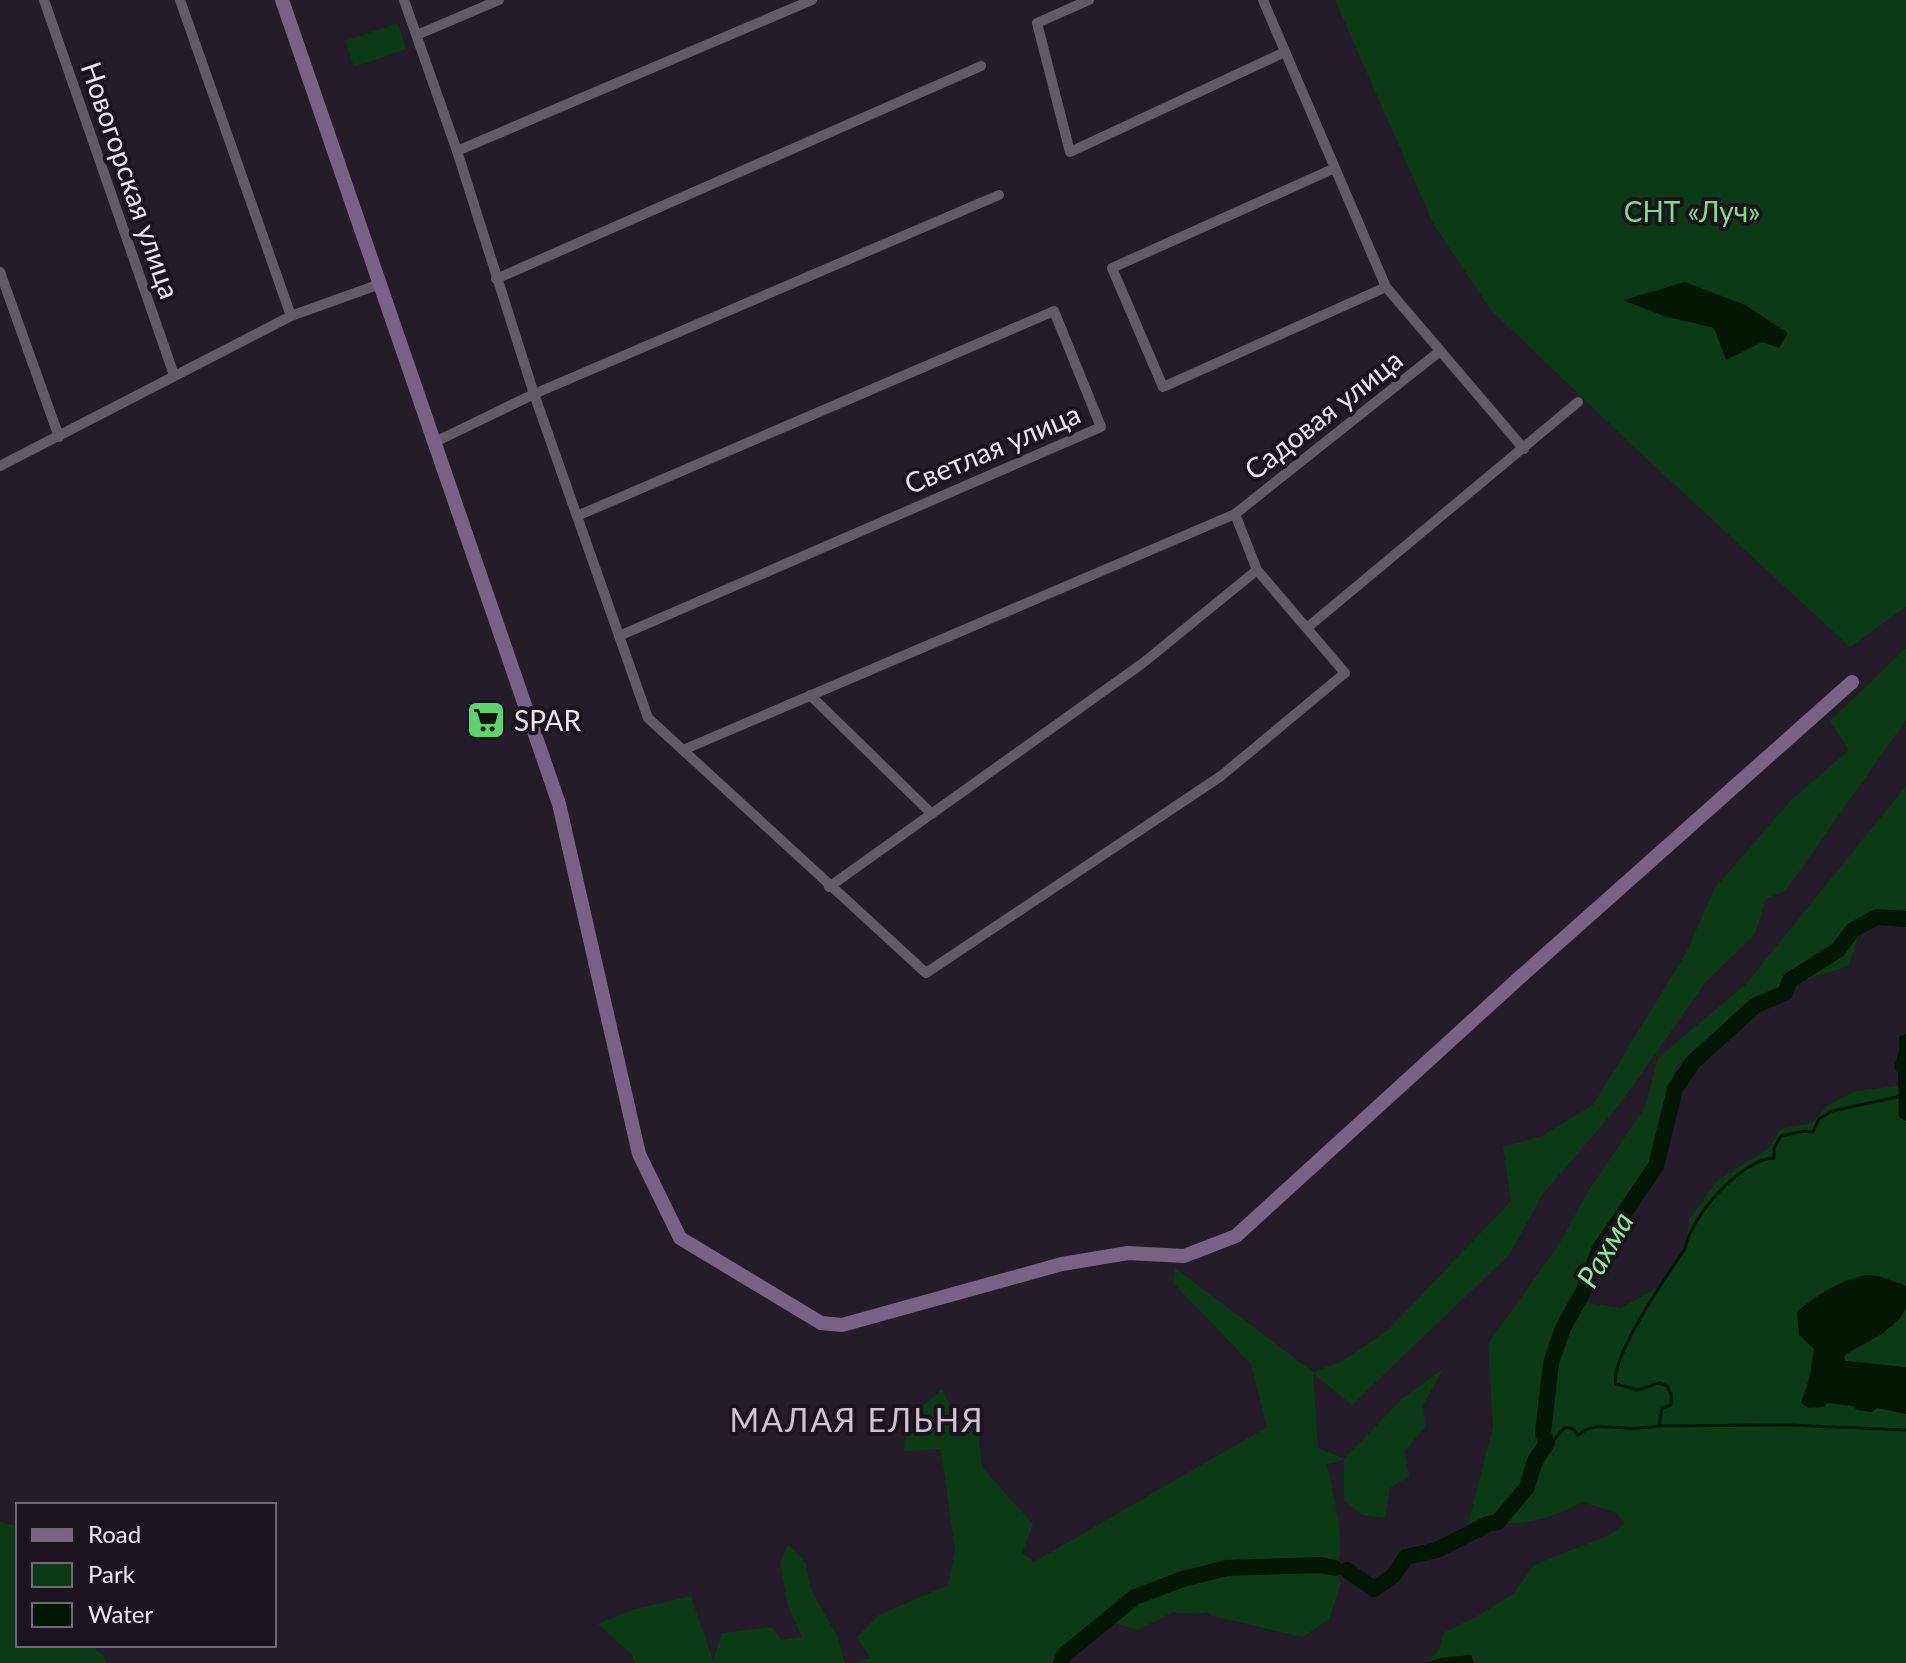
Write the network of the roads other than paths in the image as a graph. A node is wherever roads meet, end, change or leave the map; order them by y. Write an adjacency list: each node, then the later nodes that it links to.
1 (44, 0): 21 (street, Новогорская улица)
2 (180, 0): 19 (street)
3 (282, 0): 17 (street)
4 (404, 0): 9 (street)
5 (499, 0): 9 (street)
6 (812, 0): 12 (street)
7 (1089, 0): 10 (street)
8 (1263, 0): 10 (street, Садовая улица)
9 (417, 35): 12 (street)
10 (1285, 52): 13 (street, Садовая улица)
11 (981, 66): 16 (street)
12 (457, 151): 16 (street)
13 (1335, 168): 18 (street, Садовая улица); 18 (street)
14 (999, 195): 22 (street)
15 (0, 272): 24 (street)
16 (496, 279): 22 (street)
17 (380, 284): 19 (street); 25 (street)
18 (1386, 287): 20 (street, Садовая улица)
19 (291, 316): 21 (street)
20 (1440, 351): 26 (street, Садовая улица); 28 (street, Садовая улица)
21 (174, 375): 24 (street)
22 (534, 394): 25 (street); 29 (street)
23 (1578, 402): 26 (street)
24 (59, 437): 27 (street)
25 (435, 442): 33 (street)
26 (1524, 449): 31 (street)
27 (0, 466)
28 (1235, 514): 30 (street); 34 (street)
29 (577, 516): 32 (street); 32 (street, Светлая улица)
30 (1257, 570): 31 (street); 36 (street)
31 (1308, 627): 37 (street)
32 (619, 636): 35 (street)
33 (1852, 682)
34 (810, 695): 35 (street); 36 (street)
35 (683, 750): 37 (street)
36 (932, 814): 37 (street)
37 (829, 887)

